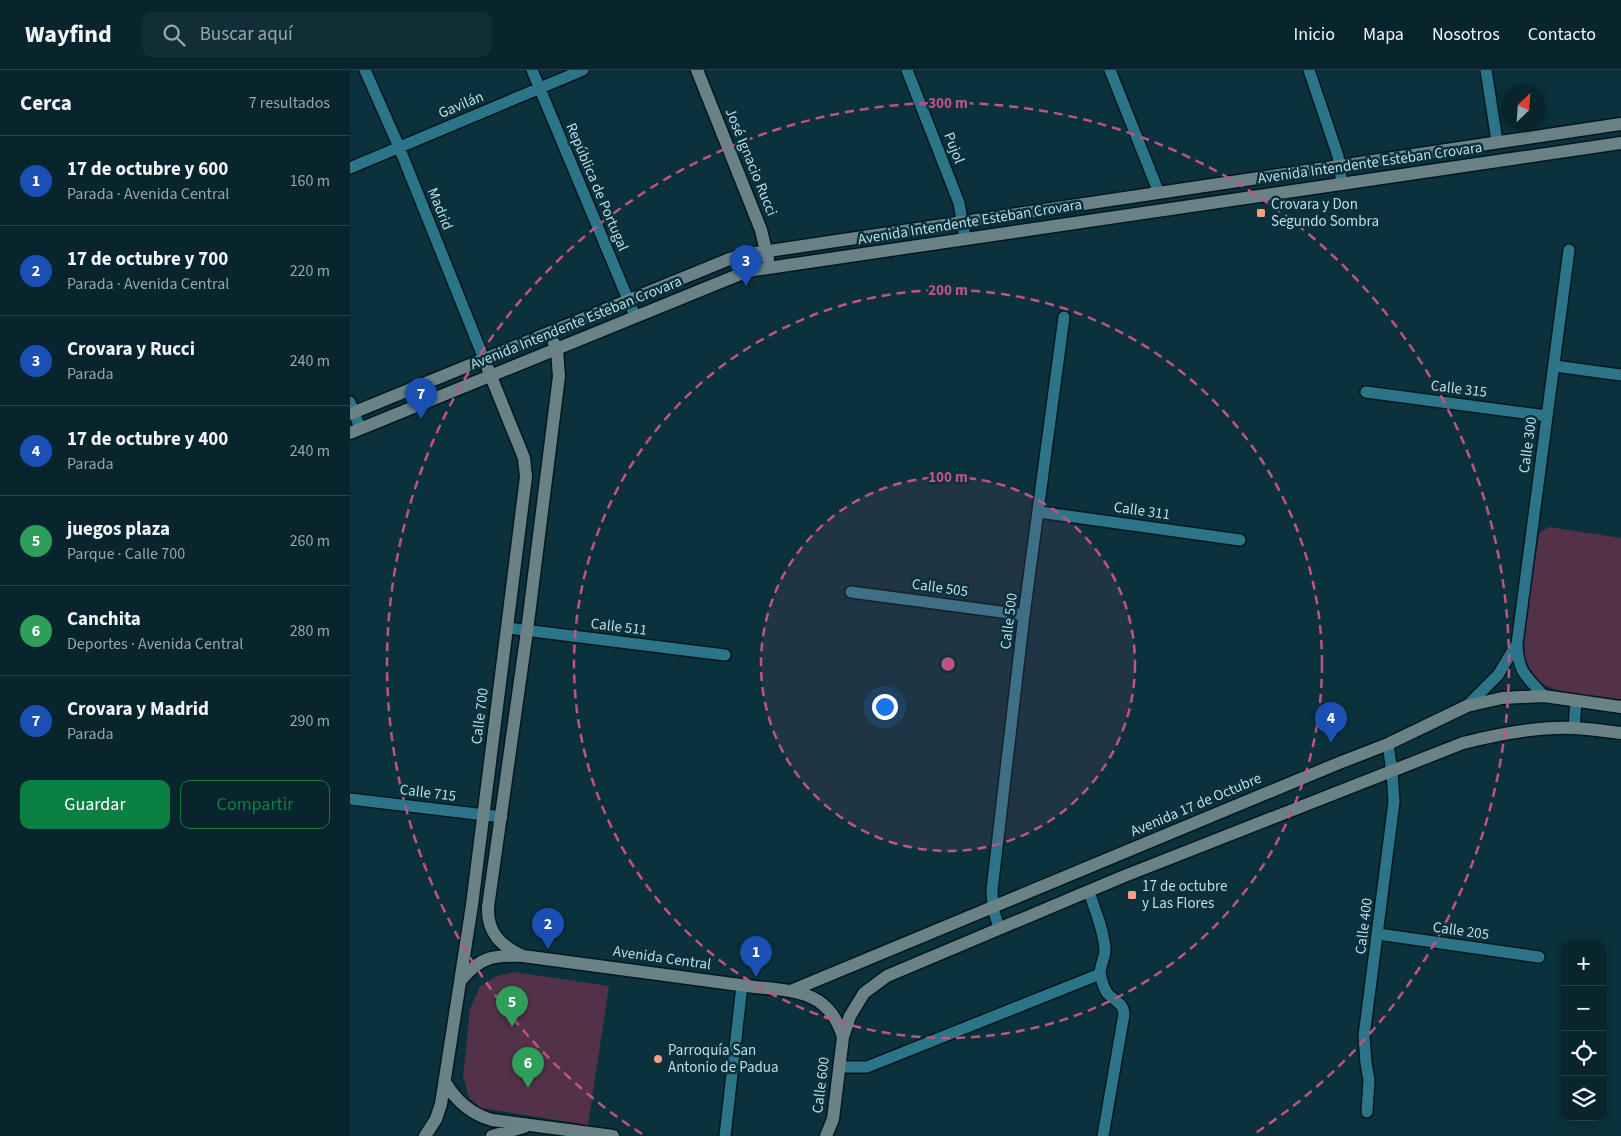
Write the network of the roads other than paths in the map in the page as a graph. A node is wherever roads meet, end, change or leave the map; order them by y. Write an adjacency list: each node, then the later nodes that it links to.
1 (365, 70): 13 (street, Madrid)
2 (532, 70): 9 (street, República de Portugal)
3 (583, 70): 9 (street, Gavilán)
4 (697, 70): 21 (main road, José Ignacio Rucci)
5 (907, 70): 18 (street, Pujol)
6 (1110, 70): 17 (street)
7 (1309, 70): 14 (street)
8 (1486, 70): 11 (street)
9 (540, 88): 13 (street, Gavilán); 23 (street, República de Portugal)
10 (1621, 124): 11 (main road, Avenida Intendente Esteban Crovara)
11 (1497, 141): 14 (main road, Avenida Intendente Esteban Crovara)
12 (1621, 143): 16 (main road, Avenida Intendente Esteban Crovara)
13 (399, 147): 15 (street, Gavilán); 28 (street, Madrid)
14 (1340, 166): 16 (street); 17 (main road, Avenida Intendente Esteban Crovara)
15 (350, 168)
16 (1342, 184): 19 (main road, Avenida Intendente Esteban Crovara)
17 (1159, 193): 18 (main road, Avenida Intendente Esteban Crovara)
18 (963, 222): 19 (street, Pujol); 21 (main road, Avenida Intendente Esteban Crovara)
19 (965, 238): 22 (main road, Avenida Intendente Esteban Crovara)
20 (1569, 250): 29 (street, Calle 300)
21 (767, 251): 22 (main road, José Ignacio Rucci); 23 (main road, Avenida Intendente Esteban Crovara)
22 (770, 268): 24 (main road, Avenida Intendente Esteban Crovara)
23 (628, 301): 24 (street, República de Portugal); 26 (main road, Avenida Intendente Esteban Crovara)
24 (635, 316): 27 (main road, Avenida Intendente Esteban Crovara)
25 (1064, 317): 36 (street, Calle 500)
26 (549, 332): 27 (main road); 28 (main road, Avenida Intendente Esteban Crovara)
27 (557, 350): 31 (main road, Avenida Intendente Esteban Crovara); 41 (main road)
28 (484, 359): 31 (main road, Calle 700); 33 (main road, Avenida Intendente Esteban Crovara)
29 (1555, 366): 30 (street); 34 (street, Calle 300)
30 (1621, 375)
31 (490, 376): 35 (main road, Avenida Intendente Esteban Crovara); 40 (main road, Calle 700)
32 (1366, 392): 34 (street, Calle 315)
33 (351, 409): 35 (street)
34 (1547, 416): 42 (street, Calle 300)
35 (355, 431)
36 (1039, 512): 37 (street, Calle 311); 39 (street, Calle 500)
37 (1240, 540)
38 (851, 592): 39 (street, Calle 505)
39 (1024, 615): 56 (street, Calle 500)
40 (508, 628): 41 (street, Calle 511); 53 (main road, Calle 700)
41 (528, 631): 43 (street, Calle 511); 54 (main road)
42 (1517, 644): 44 (street); 46 (street)
43 (725, 655)
44 (1544, 696): 45 (main road, Avenida 17 de Octubre); 46 (main road, Avenida 17 de Octubre)
45 (1576, 701): 47 (main road, Avenida 17 de Octubre); 48 (street)
46 (1467, 706): 50 (main road, Avenida 17 de Octubre)
47 (1621, 707)
48 (1574, 728): 49 (main road); 51 (main road)
49 (1621, 733)
50 (1388, 744): 51 (street, Calle 400); 56 (main road, Avenida 17 de Octubre)
51 (1392, 772): 55 (main road); 58 (street, Calle 400)
52 (350, 799): 53 (street, Calle 715)
53 (484, 815): 54 (street, Calle 715); 62 (main road, Calle 700)
54 (502, 817): 59 (main road)
55 (1089, 892): 57 (main road); 61 (street)
56 (992, 908): 57 (street, Calle 500); 64 (main road, Avenida 17 de Octubre)
57 (999, 928): 65 (main road)
58 (1378, 934): 60 (street, Calle 205); 68 (street, Calle 400)
59 (523, 956): 62 (main road, Avenida Central); 63 (main road, Avenida Central)
60 (1539, 957)
61 (1100, 974): 66 (street); 77 (street)
62 (462, 978): 67 (main road, Calle 700)
63 (742, 986): 64 (main road, Avenida Central); 74 (street)
64 (793, 990): 65 (main road, Avenida Central)
65 (843, 1037): 66 (main road, Calle 600)
66 (839, 1067): 69 (main road, Calle 600)
67 (445, 1082): 70 (main road); 71 (main road)
68 (1367, 1112)
69 (833, 1119): 75 (main road); 76 (street, Calle 600)
70 (531, 1125): 72 (main road); 73 (main road)
71 (425, 1136)
72 (492, 1136)
73 (613, 1136)
74 (725, 1136)
75 (826, 1136)
76 (831, 1136)
77 (1103, 1136)

